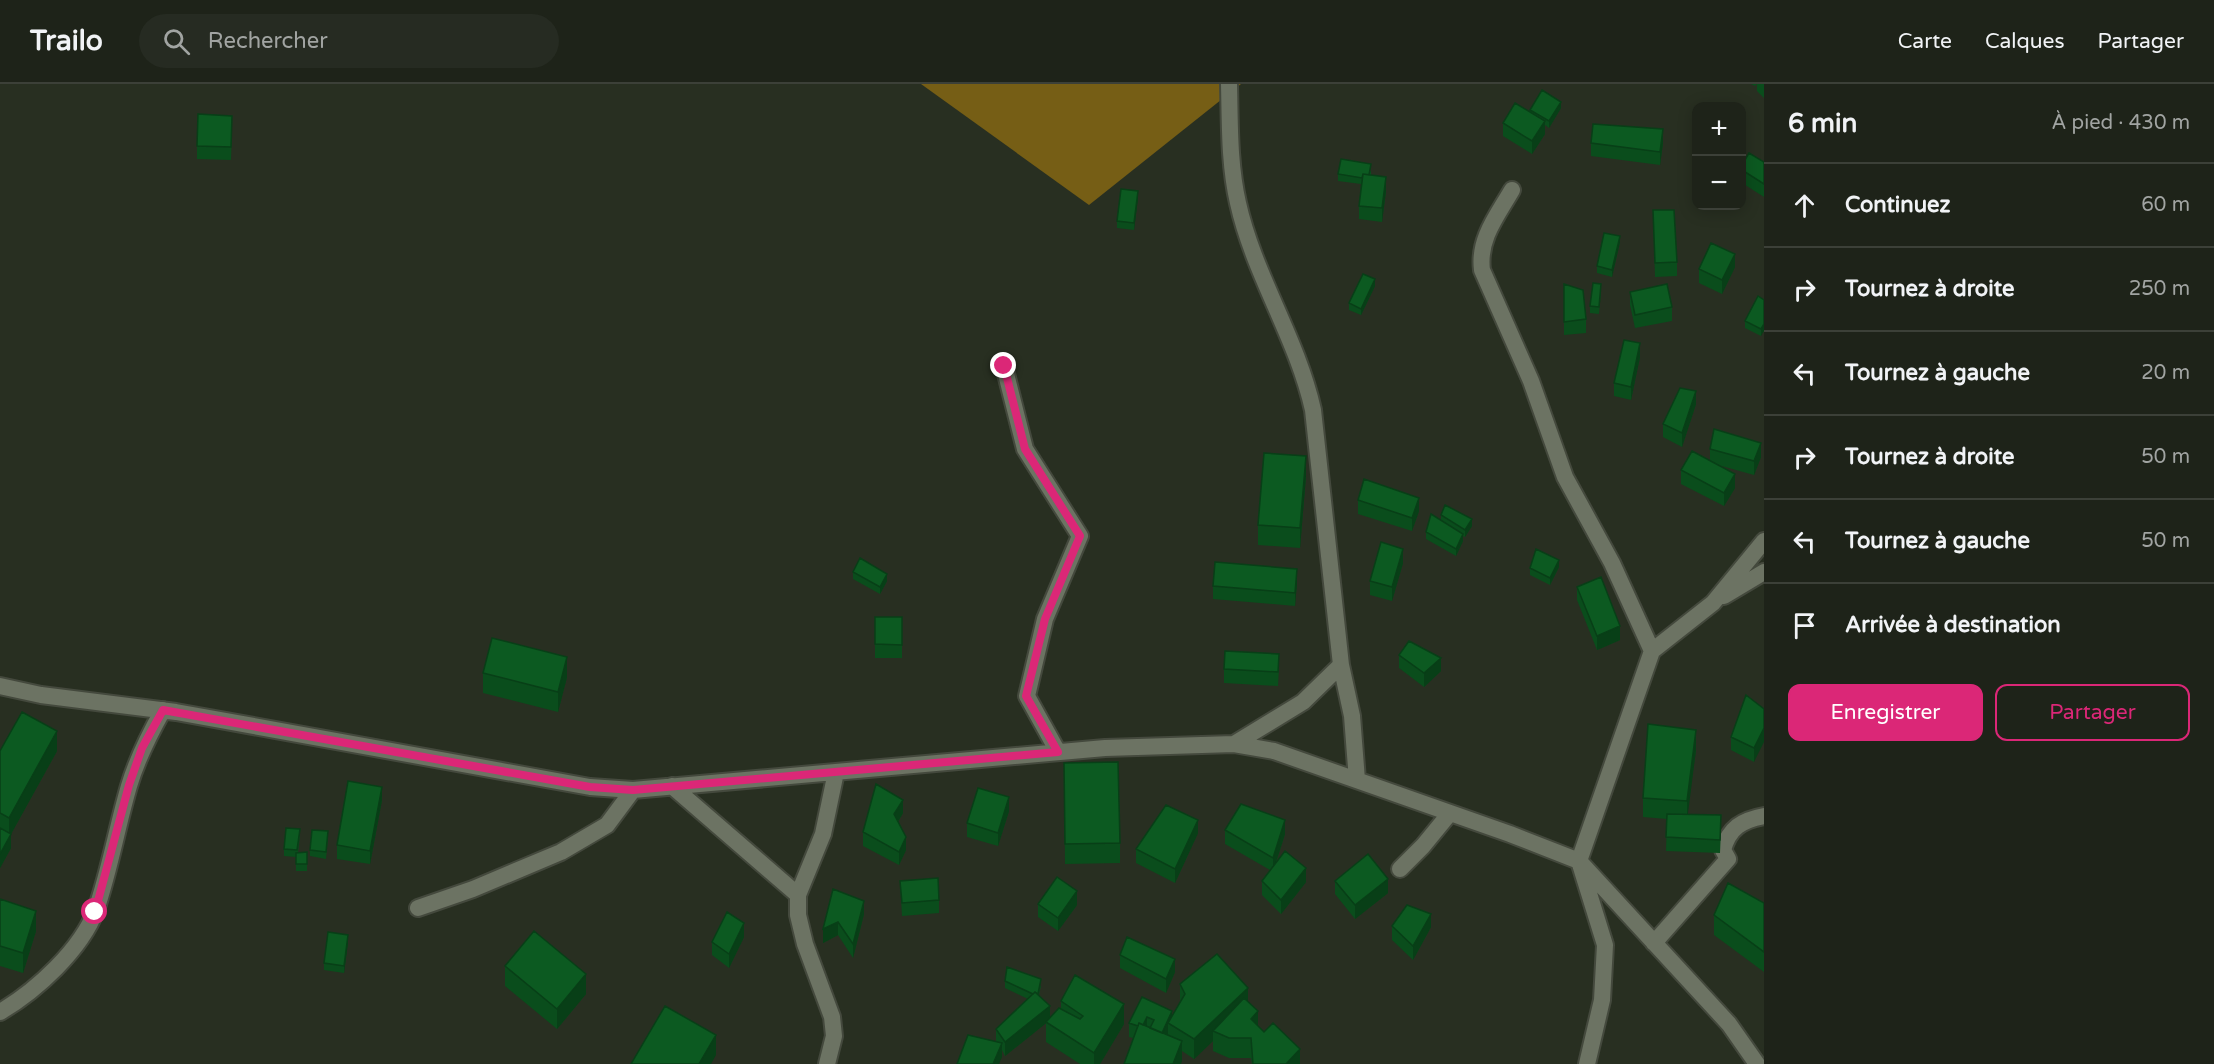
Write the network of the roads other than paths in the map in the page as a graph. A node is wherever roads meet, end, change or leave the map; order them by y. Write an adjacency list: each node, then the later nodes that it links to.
1 (1229, 84): 8 (street)
2 (1512, 190): 7 (street)
3 (1004, 366): 12 (street)
4 (1764, 541): 6 (street)
5 (1764, 572): 6 (street)
6 (1713, 603): 7 (street)
7 (1652, 651): 19 (street)
8 (1341, 665): 11 (street); 14 (street)
9 (0, 686): 10 (street)
10 (163, 710): 16 (street); 24 (street)
11 (1234, 744): 12 (street); 14 (street)
12 (1058, 752): 13 (street)
13 (836, 772): 15 (street); 21 (street)
14 (1357, 780): 17 (street)
15 (672, 786): 16 (street); 21 (street)
16 (633, 790): 22 (street)
17 (1450, 813): 19 (street); 20 (street)
18 (1764, 816): 23 (street)
19 (1579, 861): 23 (street); 26 (street)
20 (1400, 869)
21 (798, 895): 25 (street)
22 (418, 908)
23 (1654, 943): 27 (street)
24 (0, 1012)
25 (827, 1064)
26 (1587, 1064)
27 (1757, 1064)

